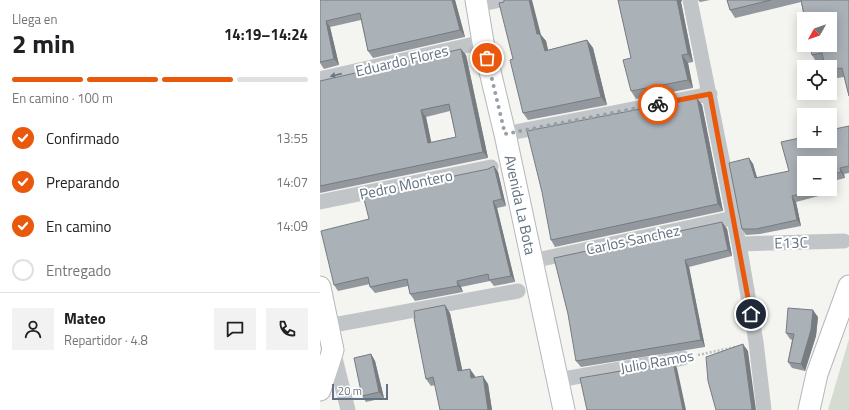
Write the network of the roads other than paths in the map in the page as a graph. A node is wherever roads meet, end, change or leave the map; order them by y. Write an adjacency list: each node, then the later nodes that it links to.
1 (501, 0): 3 (street)
2 (690, 0): 6 (street)
3 (477, 2): 4 (street, Avenida La Bota)
4 (483, 42): 5 (street, Eduardo Flores, one-way to 5); 7 (street, Avenida La Bota)
5 (320, 79)
6 (710, 94): 7 (street); 10 (street)
7 (505, 134): 13 (street, Avenida La Bota)
8 (492, 167): 9 (street, Pedro Montero)
9 (320, 202)
10 (734, 218): 12 (street); 13 (street, Carlos Sanchez)
11 (844, 241): 12 (street, E13C)
12 (739, 244): 24 (street)
13 (532, 261): 20 (street, Avenida La Bota)
14 (849, 286): 25 (street)
15 (320, 287): 17 (street)
16 (518, 292): 17 (street)
17 (328, 326): 18 (street)
18 (333, 350): 21 (street); 22 (street)
19 (683, 358): 20 (street, Julio Ramos)
20 (558, 380): 23 (street, Avenida La Bota)
21 (320, 390)
22 (348, 410)
23 (564, 410)
24 (764, 410)
25 (809, 410)

